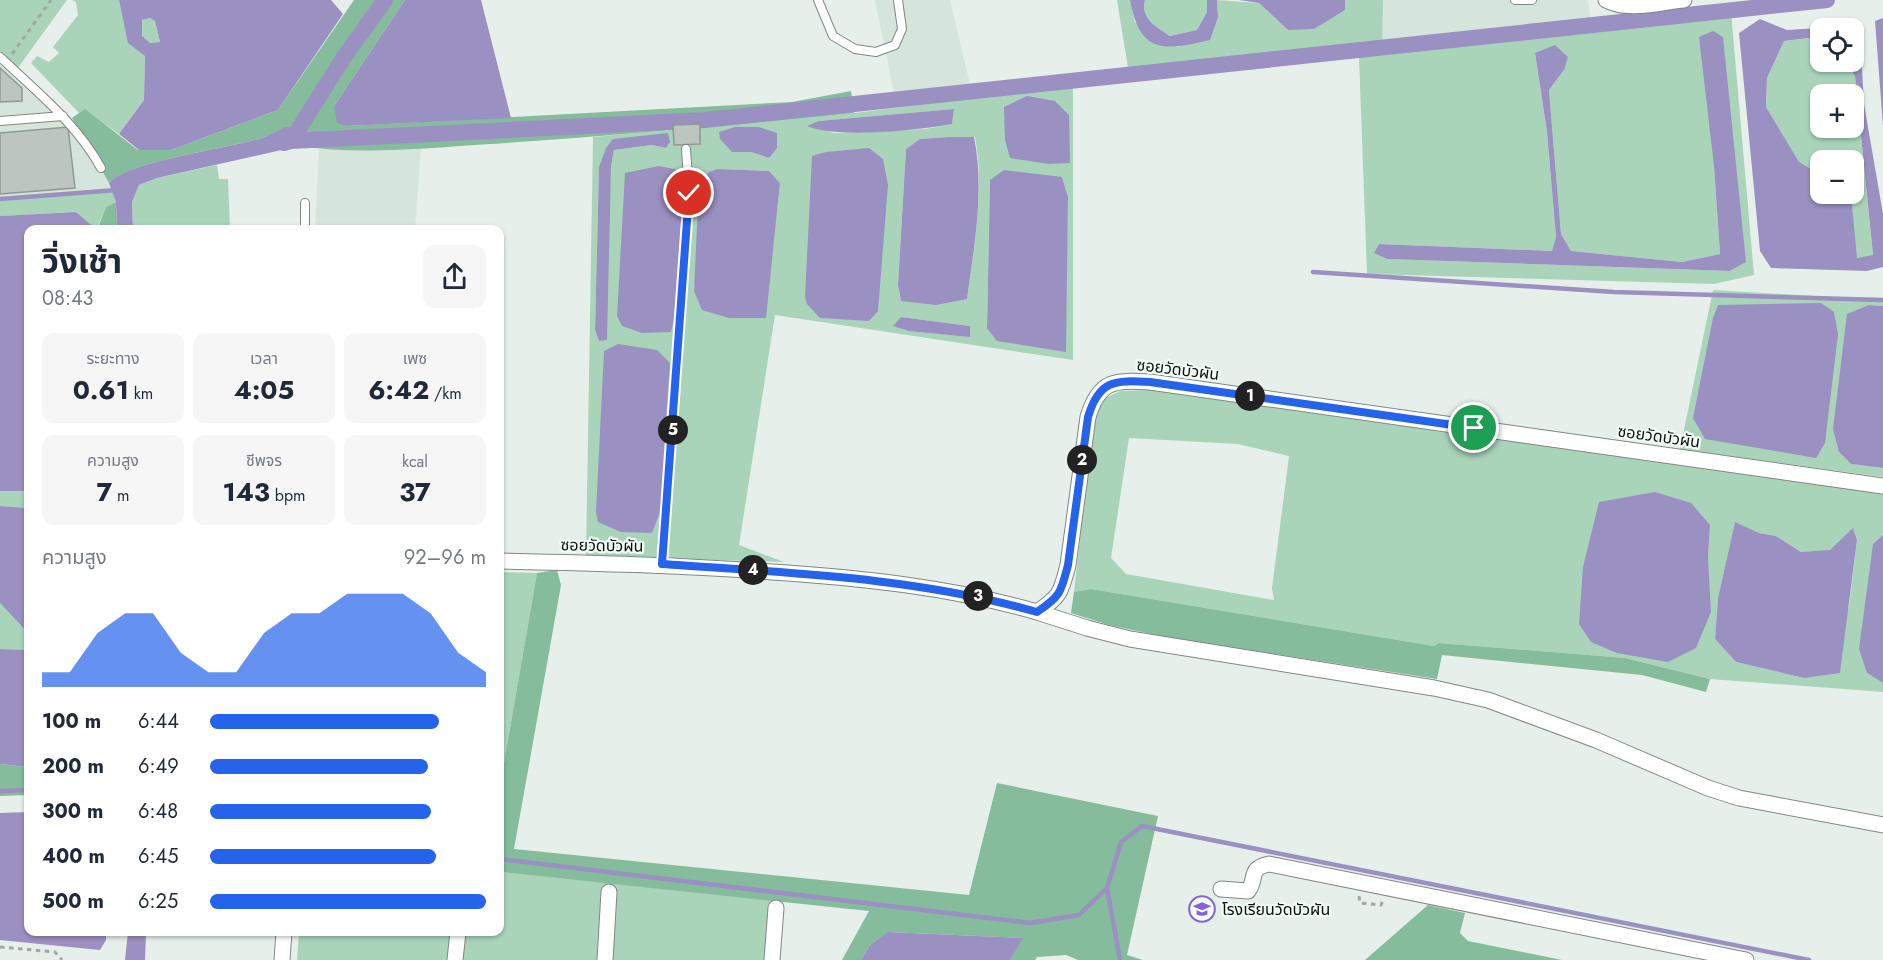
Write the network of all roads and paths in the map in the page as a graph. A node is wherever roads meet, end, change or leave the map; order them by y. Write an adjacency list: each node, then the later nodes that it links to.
1 (51, 0): 8 (path)
2 (818, 0): 3 (lane)
3 (898, 0)
4 (1515, 0): 5 (lane)
5 (1532, 0)
6 (1606, 0): 7 (street)
7 (1684, 0)
8 (3, 60): 9 (lane)
9 (63, 116): 10 (lane); 12 (lane)
10 (0, 122)
11 (686, 149): 17 (lane)
12 (102, 168)
13 (305, 203): 14 (lane)
14 (305, 225)
15 (1883, 486): 18 (street, ซอยวัดบัวผัน)
16 (504, 561): 17 (street, ซอยวัดบัวผัน)
17 (662, 564): 18 (street, ซอยวัดบัวผัน)
18 (1037, 612): 19 (street)
19 (1883, 825)
20 (1221, 889): 31 (street)
21 (609, 892): 29 (street)
22 (776, 908): 30 (street)
23 (284, 936): 27 (street)
24 (458, 936): 28 (street)
25 (0, 947): 26 (path)
26 (62, 960)
27 (282, 960)
28 (455, 960)
29 (605, 960)
30 (772, 960)
31 (1746, 960)

